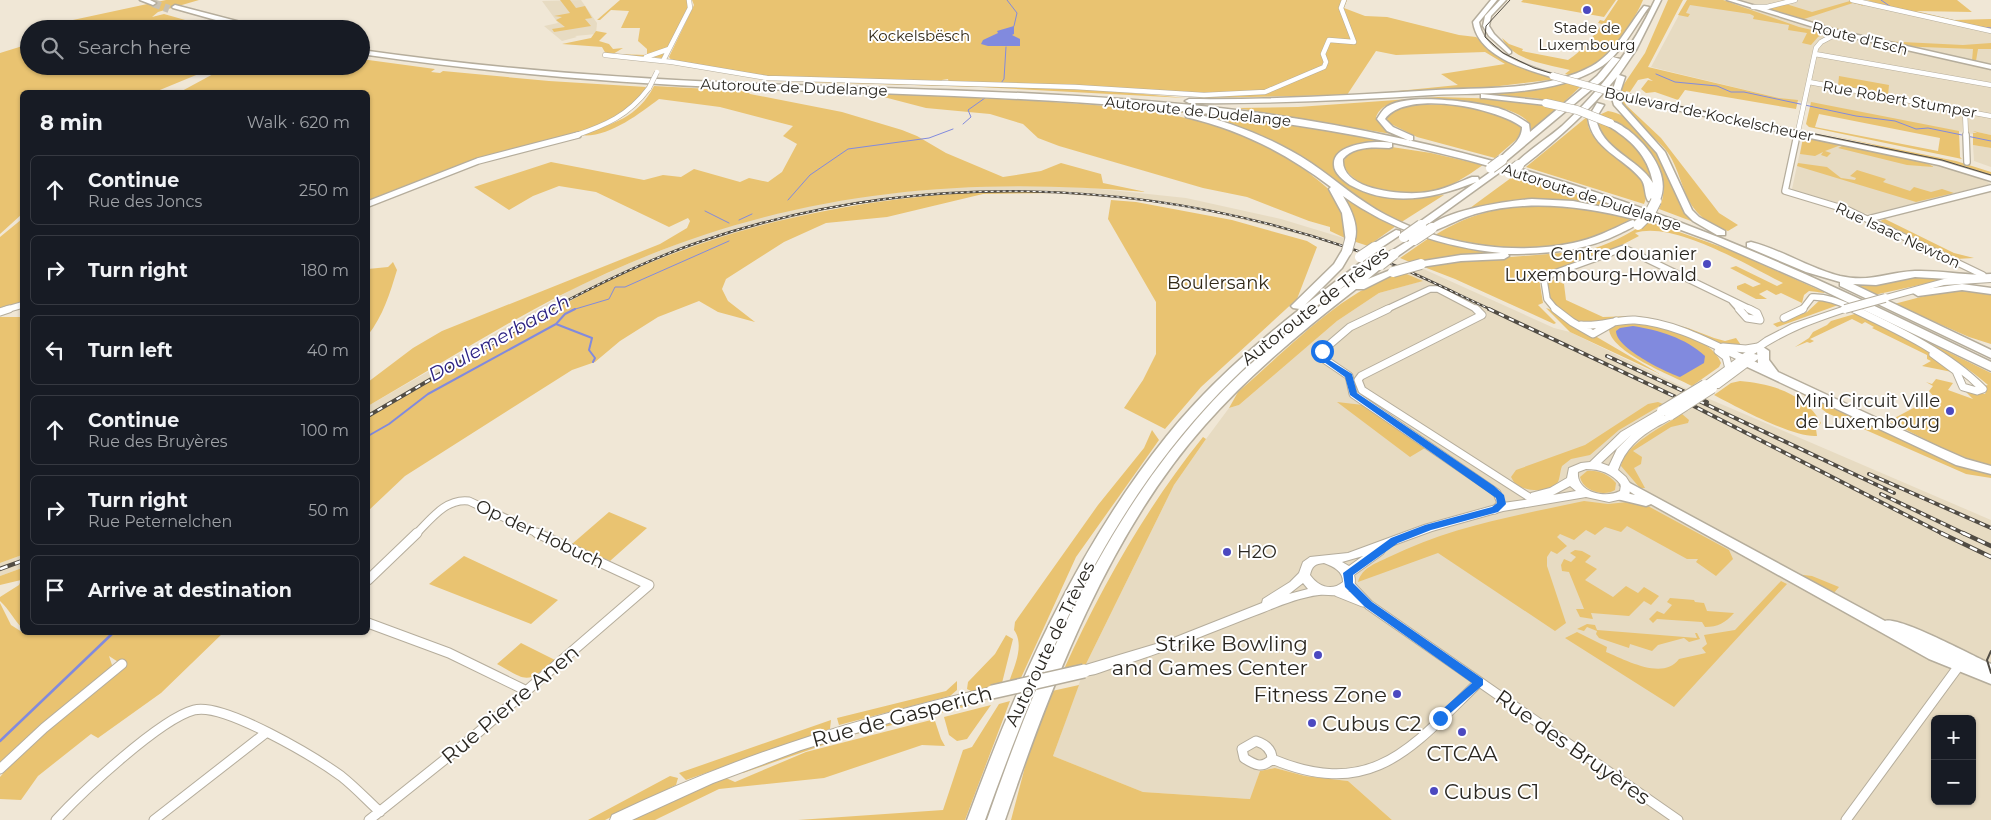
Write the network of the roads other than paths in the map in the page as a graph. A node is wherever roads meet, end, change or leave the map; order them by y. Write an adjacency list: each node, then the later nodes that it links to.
1 (143, 0): 10 (highway)
2 (689, 0): 18 (street)
3 (1344, 0): 24 (street)
4 (1494, 0): 27 (main road, Boulevard de Kockelscheuer)
5 (1503, 0): 27 (main road, Boulevard de Kockelscheuer)
6 (1658, 0): 17 (highway)
7 (1730, 0): 12 (main road, Route d'Esch)
8 (1795, 0): 12 (street)
9 (1852, 0): 15 (street)
10 (156, 2)
11 (1648, 3): 17 (highway); 32 (highway)
12 (1767, 10): 16 (main road, Route d'Esch)
13 (213, 20): 14 (highway)
14 (220, 20)
15 (1991, 31)
16 (1838, 33): 21 (street); 25 (main road, Route d'Esch)
17 (1634, 42): 28 (highway); 38 (highway); 40 (highway)
18 (669, 49): 23 (street); 24 (street)
19 (370, 51): 32 (highway, Autoroute de Dudelange)
20 (370, 51): 31 (highway, Autoroute de Dudelange)
21 (1815, 54): 29 (street, Rue Isaac Newton); 30 (street)
22 (605, 55): 23 (street)
23 (637, 58): 24 (street)
24 (662, 61)
25 (1991, 67)
26 (657, 72): 47 (street, bridge)
27 (1556, 75): 36 (main road, Boulevard de Kockelscheuer, bridge)
28 (1621, 77): 46 (highway); 53 (highway)
29 (1809, 82): 34 (street, Rue Robert Stumper); 36 (street, Rue Isaac Newton)
30 (1991, 85)
31 (1016, 95): 37 (highway, Autoroute de Dudelange); 44 (highway)
32 (1080, 96): 33 (highway, Autoroute de Dudelange)
33 (1136, 100): 37 (highway, Autoroute de Dudelange); 46 (highway, bridge)
34 (1965, 111): 35 (street, Rue Robert Stumper); 39 (street)
35 (1991, 116)
36 (1798, 130): 39 (main road, Boulevard de Kockelscheuer); 43 (main road, Boulevard de Kockelscheuer); 49 (street, Rue Isaac Newton)
37 (1436, 148): 38 (highway); 42 (highway); 48 (highway, Autoroute de Dudelange); 56 (highway, Autoroute de Dudelange)
38 (1514, 151): 40 (highway)
39 (1967, 162): 41 (main road, Boulevard de Kockelscheuer)
40 (1506, 167): 42 (highway); 50 (highway, Autoroute de Trèves); 52 (highway, Autoroute de Trèves)
41 (1991, 171)
42 (1475, 179): 50 (highway)
43 (1991, 179)
44 (1332, 184): 51 (highway); 64 (highway, bridge)
45 (1991, 188): 49 (street)
46 (1654, 200): 51 (highway, bridge)
47 (370, 203)
48 (1640, 206): 53 (highway); 79 (highway, Autoroute de Dudelange)
49 (1868, 219): 59 (street, Rue Isaac Newton)
50 (1416, 223): 54 (highway, Autoroute de Trèves, bridge)
51 (1636, 224): 68 (highway, bridge)
52 (1432, 228): 54 (highway, Autoroute de Trèves, bridge); 56 (highway)
53 (1721, 233): 58 (highway)
54 (1405, 237): 55 (highway, Autoroute de Trèves); 55 (highway)
55 (1384, 251): 57 (highway, Autoroute de Trèves, bridge); 57 (highway, bridge)
56 (1743, 251): 80 (highway, Autoroute de Dudelange)
57 (1370, 261): 64 (highway); 68 (highway, Autoroute de Trèves); 85 (highway, Autoroute de Trèves)
58 (1807, 268): 59 (highway); 69 (highway)
59 (1988, 277): 63 (main road)
60 (1991, 285): 62 (main road)
61 (1991, 291): 62 (highway)
62 (1918, 293): 63 (main road)
63 (1888, 299): 75 (main road, bridge)
64 (1304, 300): 85 (highway)
65 (1732, 301): 72 (street)
66 (20, 306): 67 (street)
67 (0, 312)
68 (1317, 313): 128 (highway, Autoroute de Trèves)
69 (1915, 317): 74 (highway); 77 (highway)
70 (1784, 318): 76 (street)
71 (1616, 321): 72 (street); 72 (street); 73 (street)
72 (1573, 323)
73 (1698, 339): 75 (street); 78 (street); 81 (street)
74 (1991, 347)
75 (1760, 349): 78 (main road); 82 (highway)
76 (1933, 354): 76 (street)
77 (1991, 354)
78 (1744, 360): 81 (main road); 82 (highway); 83 (main road)
79 (1991, 361)
80 (1991, 368)
81 (1729, 369): 83 (main road)
82 (1781, 377): 92 (highway)
83 (1708, 387): 87 (main road, bridge)
84 (1362, 390): 86 (street); 86 (street); 88 (street)
85 (1212, 393): 127 (highway, Autoroute de Trèves)
86 (1353, 394): 89 (street)
87 (1666, 413): 90 (main road); 93 (main road)
88 (1426, 431): 89 (street); 91 (street)
89 (1415, 436): 94 (street)
90 (1593, 465): 93 (main road); 96 (main road)
91 (1484, 469): 94 (street); 95 (street)
92 (1991, 470)
93 (1612, 471): 98 (main road)
94 (1472, 476): 97 (street)
95 (1498, 479): 97 (street); 100 (street)
96 (1572, 480): 99 (main road); 100 (main road)
97 (1486, 485): 101 (street)
98 (1624, 491): 99 (main road); 113 (main road)
99 (1587, 493): 101 (main road)
100 (1529, 498): 101 (main road)
101 (1499, 509): 102 (main road)
102 (1394, 540): 103 (main road); 106 (main road)
103 (1327, 560): 104 (main road); 106 (main road)
104 (1304, 575): 108 (main road); 111 (main road, Rue de Gasperich)
105 (370, 578): 107 (street, Op der Hobuch)
106 (1348, 579): 109 (main road); 110 (street)
107 (649, 586): 118 (street, Rue Pierre Anen)
108 (1321, 590): 109 (main road); 111 (main road, Rue de Gasperich)
109 (1338, 592): 110 (street)
110 (1369, 605): 117 (street, Rue des Bruyères)
111 (1250, 612): 126 (main road, Rue de Gasperich, bridge)
112 (370, 623): 118 (street)
113 (1961, 663): 115 (main road); 116 (main road); 130 (street)
114 (122, 664): 121 (street)
115 (1991, 670)
116 (1991, 678)
117 (1479, 682): 120 (street); 129 (street, Rue des Bruyères)
118 (527, 691): 122 (street, Rue Pierre Anen)
119 (267, 732): 122 (street); 123 (street); 124 (street)
120 (1272, 759)
121 (0, 769)
122 (380, 812): 125 (street, Rue Pierre Anen)
123 (56, 820)
124 (154, 820)
125 (369, 820)
126 (618, 820)
127 (976, 820)
128 (996, 820)
129 (1678, 820)
130 (1846, 820)

